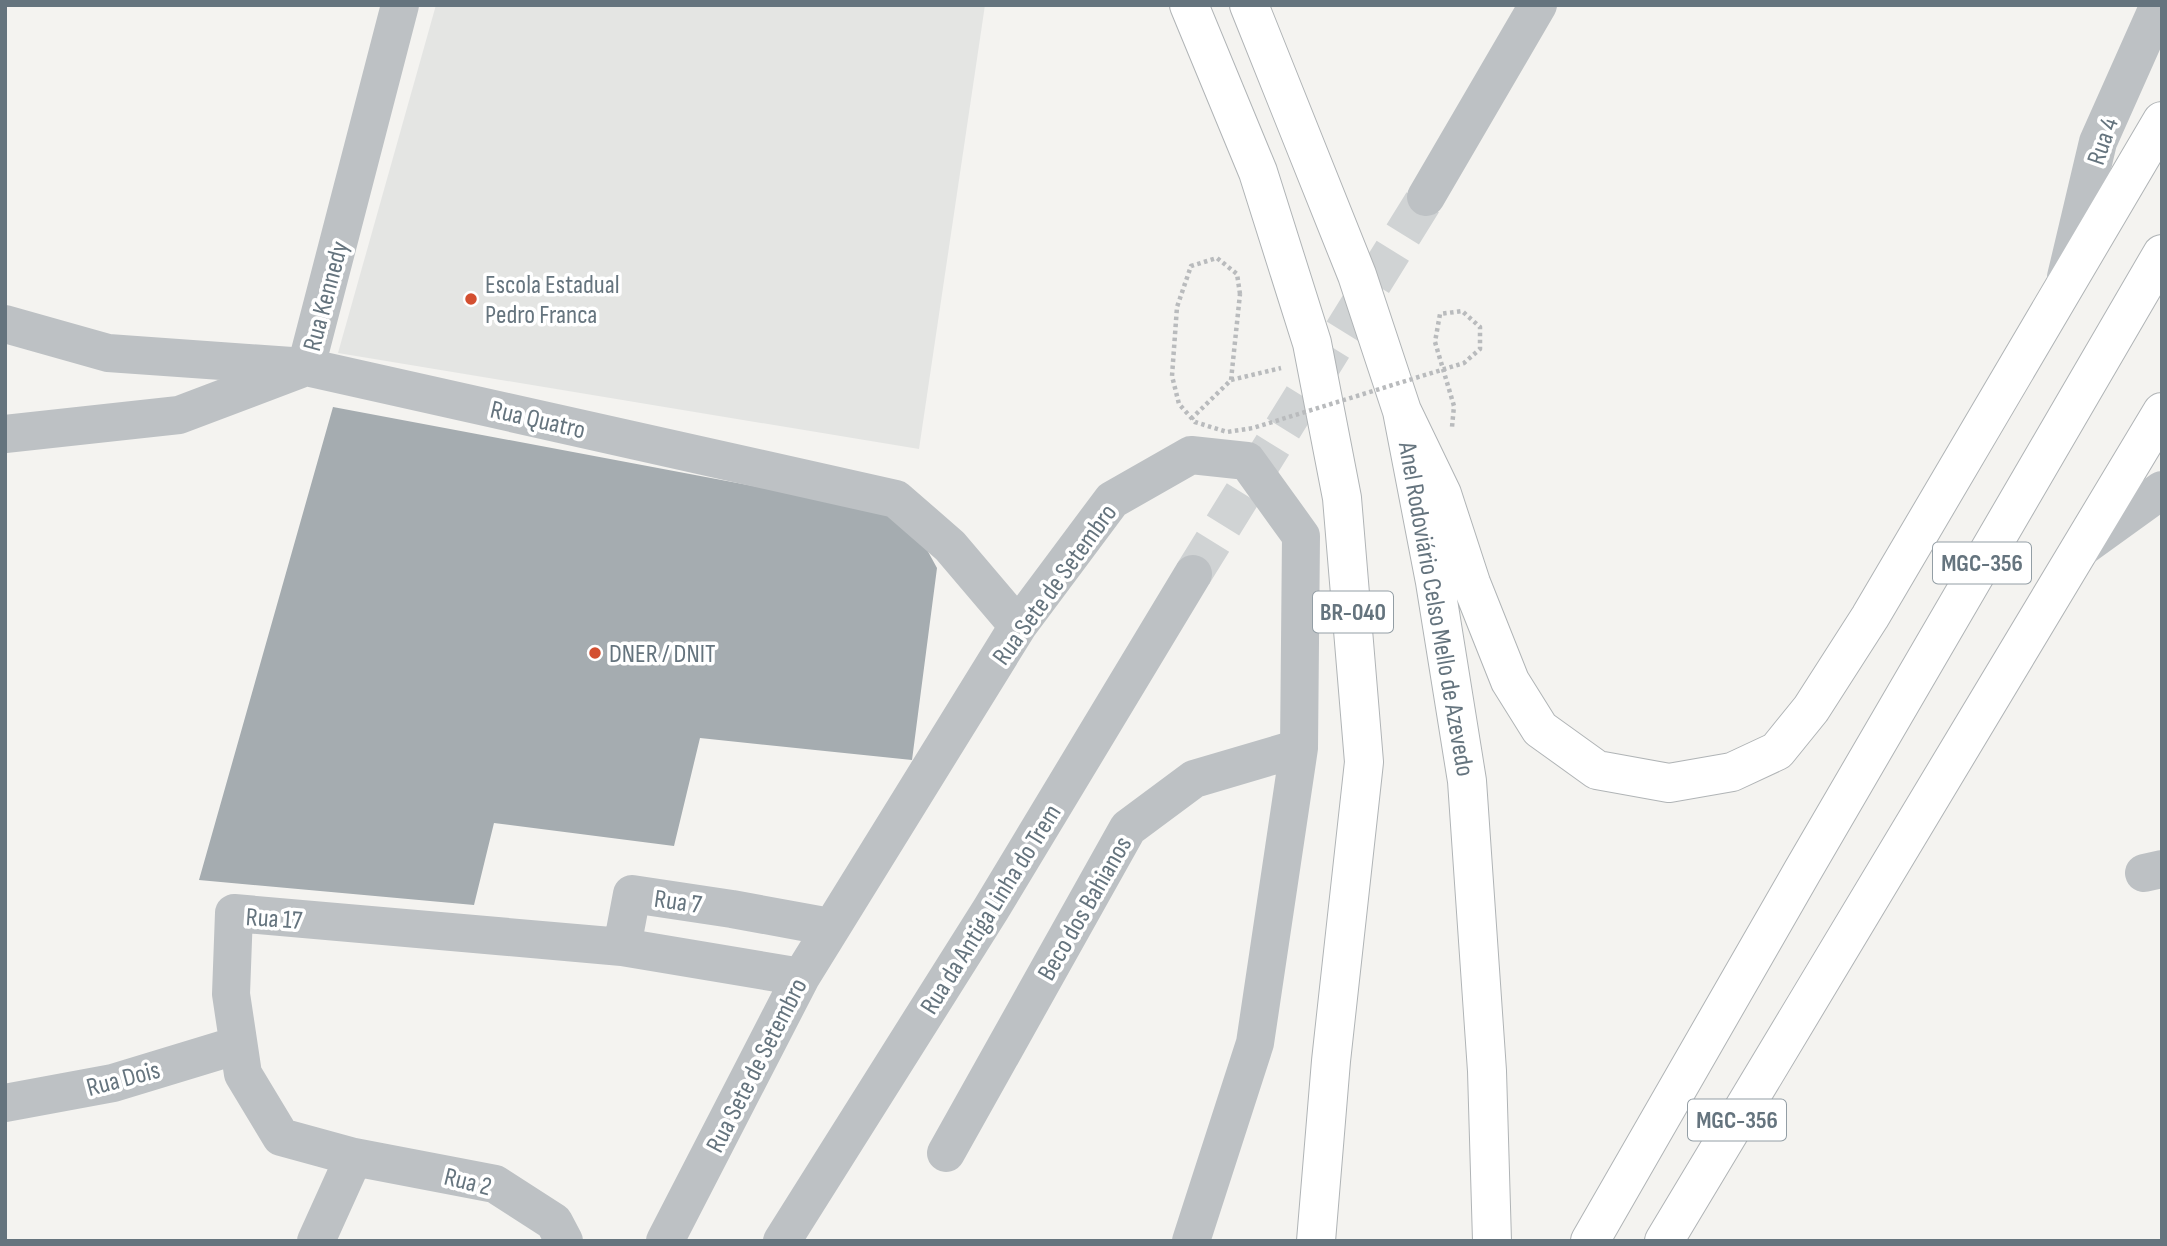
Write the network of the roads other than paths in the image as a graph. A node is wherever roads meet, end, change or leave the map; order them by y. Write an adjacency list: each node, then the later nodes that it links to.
1 (400, 5): 11 (street, Rua Kennedy)
2 (1189, 5): 33 (highway, BR-040)
3 (1249, 5): 12 (highway, Anel Rodoviário Celso Mello de Azevedo)
4 (1538, 5): 7 (street)
5 (2158, 5): 9 (street, Rua 4)
6 (2162, 121): 9 (highway)
7 (1426, 197)
8 (2162, 254): 35 (highway, MGC-356)
9 (2065, 284): 12 (highway)
10 (5, 324): 11 (street, Rua Quatro)
11 (306, 367): 14 (street, Rua Kennedy); 18 (street, Rua Quatro)
12 (1402, 411): 34 (highway, Anel Rodoviário Celso Mello de Azevedo)
13 (2162, 412): 16 (highway, MGC-356)
14 (5, 434)
15 (2162, 490): 16 (street)
16 (2080, 549): 27 (highway, MGC-356)
17 (1193, 574): 31 (street, Rua da Antiga Linha do Trem)
18 (1018, 626): 19 (street, Rua Sete de Setembro); 20 (street, Rua Sete de Setembro)
19 (1299, 748): 25 (street, Beco dos Bahianos); 32 (street, Rua Sete de Setembro)
20 (830, 927): 21 (street, Rua 7); 22 (street, Rua Sete de Setembro)
21 (622, 947): 22 (street, Rua 7); 23 (street, Rua 17)
22 (801, 976): 30 (street, Rua Sete de Setembro)
23 (238, 1045): 24 (street, Rua Dois); 26 (street, Rua 17)
24 (5, 1103)
25 (946, 1153)
26 (354, 1157): 28 (street); 29 (street, Rua 2)
27 (1670, 1231)
28 (317, 1241)
29 (564, 1241)
30 (665, 1241)
31 (782, 1241)
32 (1191, 1241)
33 (1316, 1241)
34 (1492, 1241)
35 (1591, 1241)

